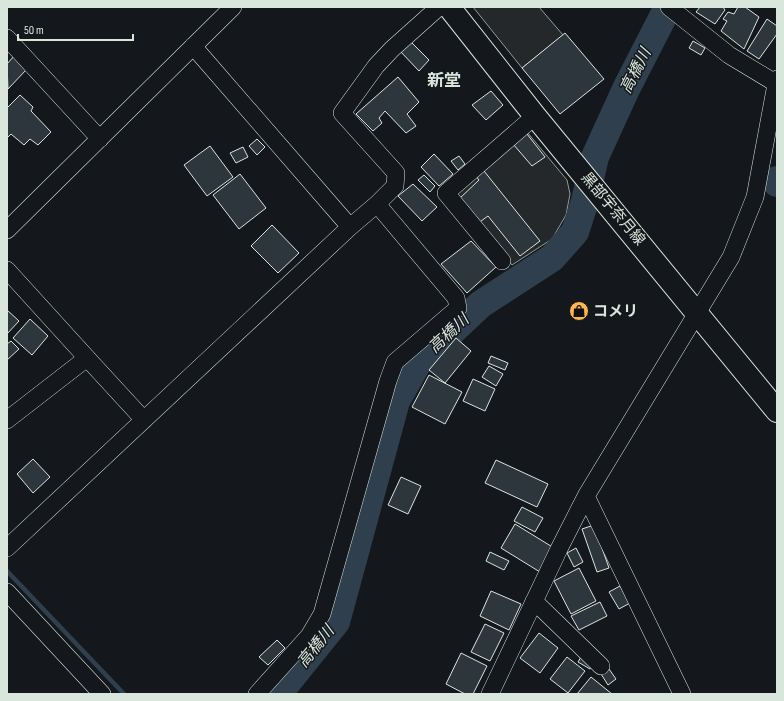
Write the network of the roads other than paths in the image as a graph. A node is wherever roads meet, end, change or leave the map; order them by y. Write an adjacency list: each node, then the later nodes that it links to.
1 (233, 7): 6 (street)
2 (439, 7): 10 (street)
3 (449, 7): 8 (main road, 黒部宇奈月線)
4 (673, 10): 7 (street)
5 (7, 38): 9 (street)
6 (193, 46): 9 (street); 11 (street)
7 (776, 82): 15 (street)
8 (535, 116): 13 (street); 15 (main road, 黒部宇奈月線)
9 (100, 139): 12 (street)
10 (378, 204): 11 (street); 26 (street)
11 (350, 227): 19 (street)
12 (7, 230)
13 (502, 261)
14 (7, 270): 16 (street)
15 (696, 313): 17 (main road, 黒部宇奈月線); 20 (street)
16 (87, 358): 18 (street); 19 (street)
17 (777, 411)
18 (7, 420)
19 (144, 420): 21 (street)
20 (586, 496): 23 (street); 28 (street)
21 (7, 548)
22 (7, 592): 25 (street)
23 (534, 601): 24 (street); 27 (street)
24 (601, 666)
25 (102, 694)
26 (257, 694)
27 (490, 694)
28 (682, 694)

